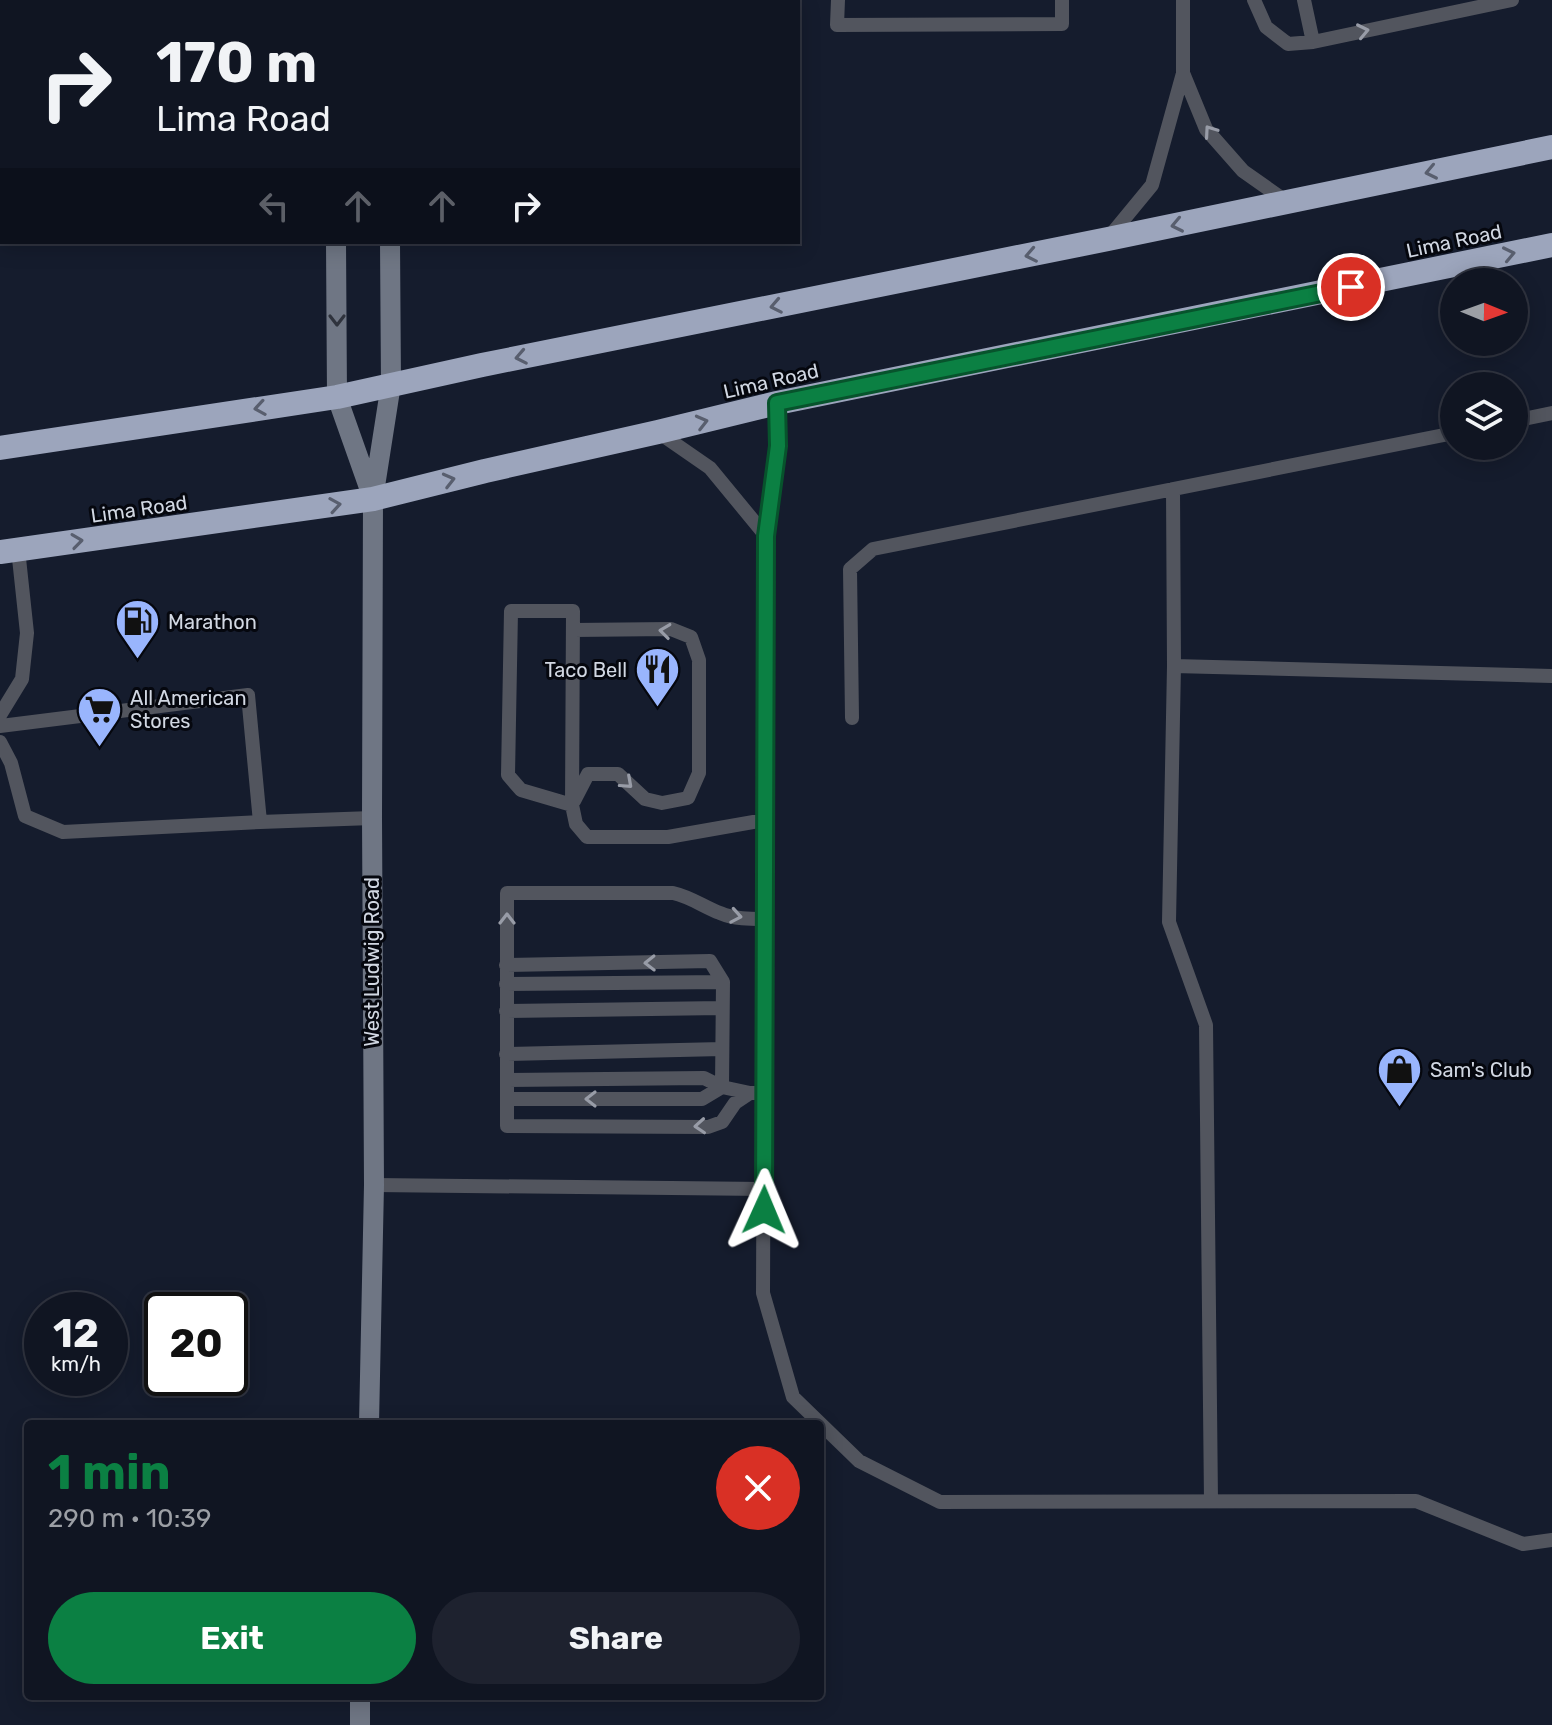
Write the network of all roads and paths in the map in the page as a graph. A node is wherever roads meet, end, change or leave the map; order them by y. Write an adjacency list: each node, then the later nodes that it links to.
1 (838, 0): 2 (lane)
2 (1062, 0)
3 (1183, 0): 8 (lane)
4 (1254, 0): 7 (lane)
5 (1304, 0): 7 (lane)
6 (1512, 0): 7 (lane, one-way to 6)
7 (1313, 42)
8 (1183, 73): 10 (lane, one-way to 8); 11 (lane)
9 (1552, 147): 10 (highway, one-way to 10)
10 (1287, 202): 11 (highway, one-way to 11)
11 (1108, 239): 15 (highway, one-way to 15)
12 (336, 244): 16 (main road, West Ludwig Road, one-way to 16)
13 (390, 244): 15 (main road, West Ludwig Road)
14 (1552, 245): 17 (highway, Lima Road, one-way to 14)
15 (391, 384): 16 (highway); 24 (main road, West Ludwig Road)
16 (337, 397): 22 (highway, one-way to 22); 24 (main road, West Ludwig Road)
17 (777, 403): 20 (highway, Lima Road, one-way to 17); 25 (lane)
18 (1552, 413): 19 (lane)
19 (1528, 418)
20 (658, 432): 24 (highway, Lima Road, one-way to 20); 25 (lane)
21 (1440, 436): 23 (lane)
22 (0, 448)
23 (1173, 489): 28 (lane); 31 (lane)
24 (373, 499): 26 (highway, Lima Road, one-way to 24); 35 (main road, West Ludwig Road)
25 (766, 536): 36 (lane)
26 (9, 551): 30 (lane)
27 (573, 630): 34 (lane); 34 (lane); 34 (lane, one-way to 27)
28 (1174, 666): 29 (lane); 55 (lane)
29 (1552, 676)
30 (0, 715)
31 (852, 718)
32 (0, 726): 37 (lane)
33 (0, 742): 37 (lane)
34 (572, 805): 36 (lane)
35 (372, 818): 37 (lane); 50 (main road, West Ludwig Road)
36 (765, 820): 38 (lane)
37 (260, 822)
38 (765, 919): 39 (lane, one-way to 38); 48 (lane)
39 (506, 965): 40 (lane, one-way to 39); 41 (lane)
40 (723, 982): 41 (lane); 42 (lane)
41 (506, 984): 43 (lane)
42 (722, 1008): 43 (lane); 44 (lane)
43 (506, 1011): 45 (lane)
44 (722, 1049): 45 (lane); 47 (lane)
45 (506, 1054): 46 (lane)
46 (507, 1080): 47 (lane); 49 (lane)
47 (722, 1087): 48 (lane); 49 (lane, one-way to 49)
48 (757, 1093): 49 (lane, one-way to 49); 51 (lane)
49 (507, 1099)
50 (374, 1185): 51 (lane); 52 (main road, West Ludwig Road)
51 (764, 1189): 53 (lane)
52 (369, 1420)
53 (817, 1420)
54 (824, 1427): 55 (lane)
55 (1211, 1501): 56 (lane)
56 (1552, 1540)
57 (360, 1700): 58 (main road)
58 (360, 1725)

